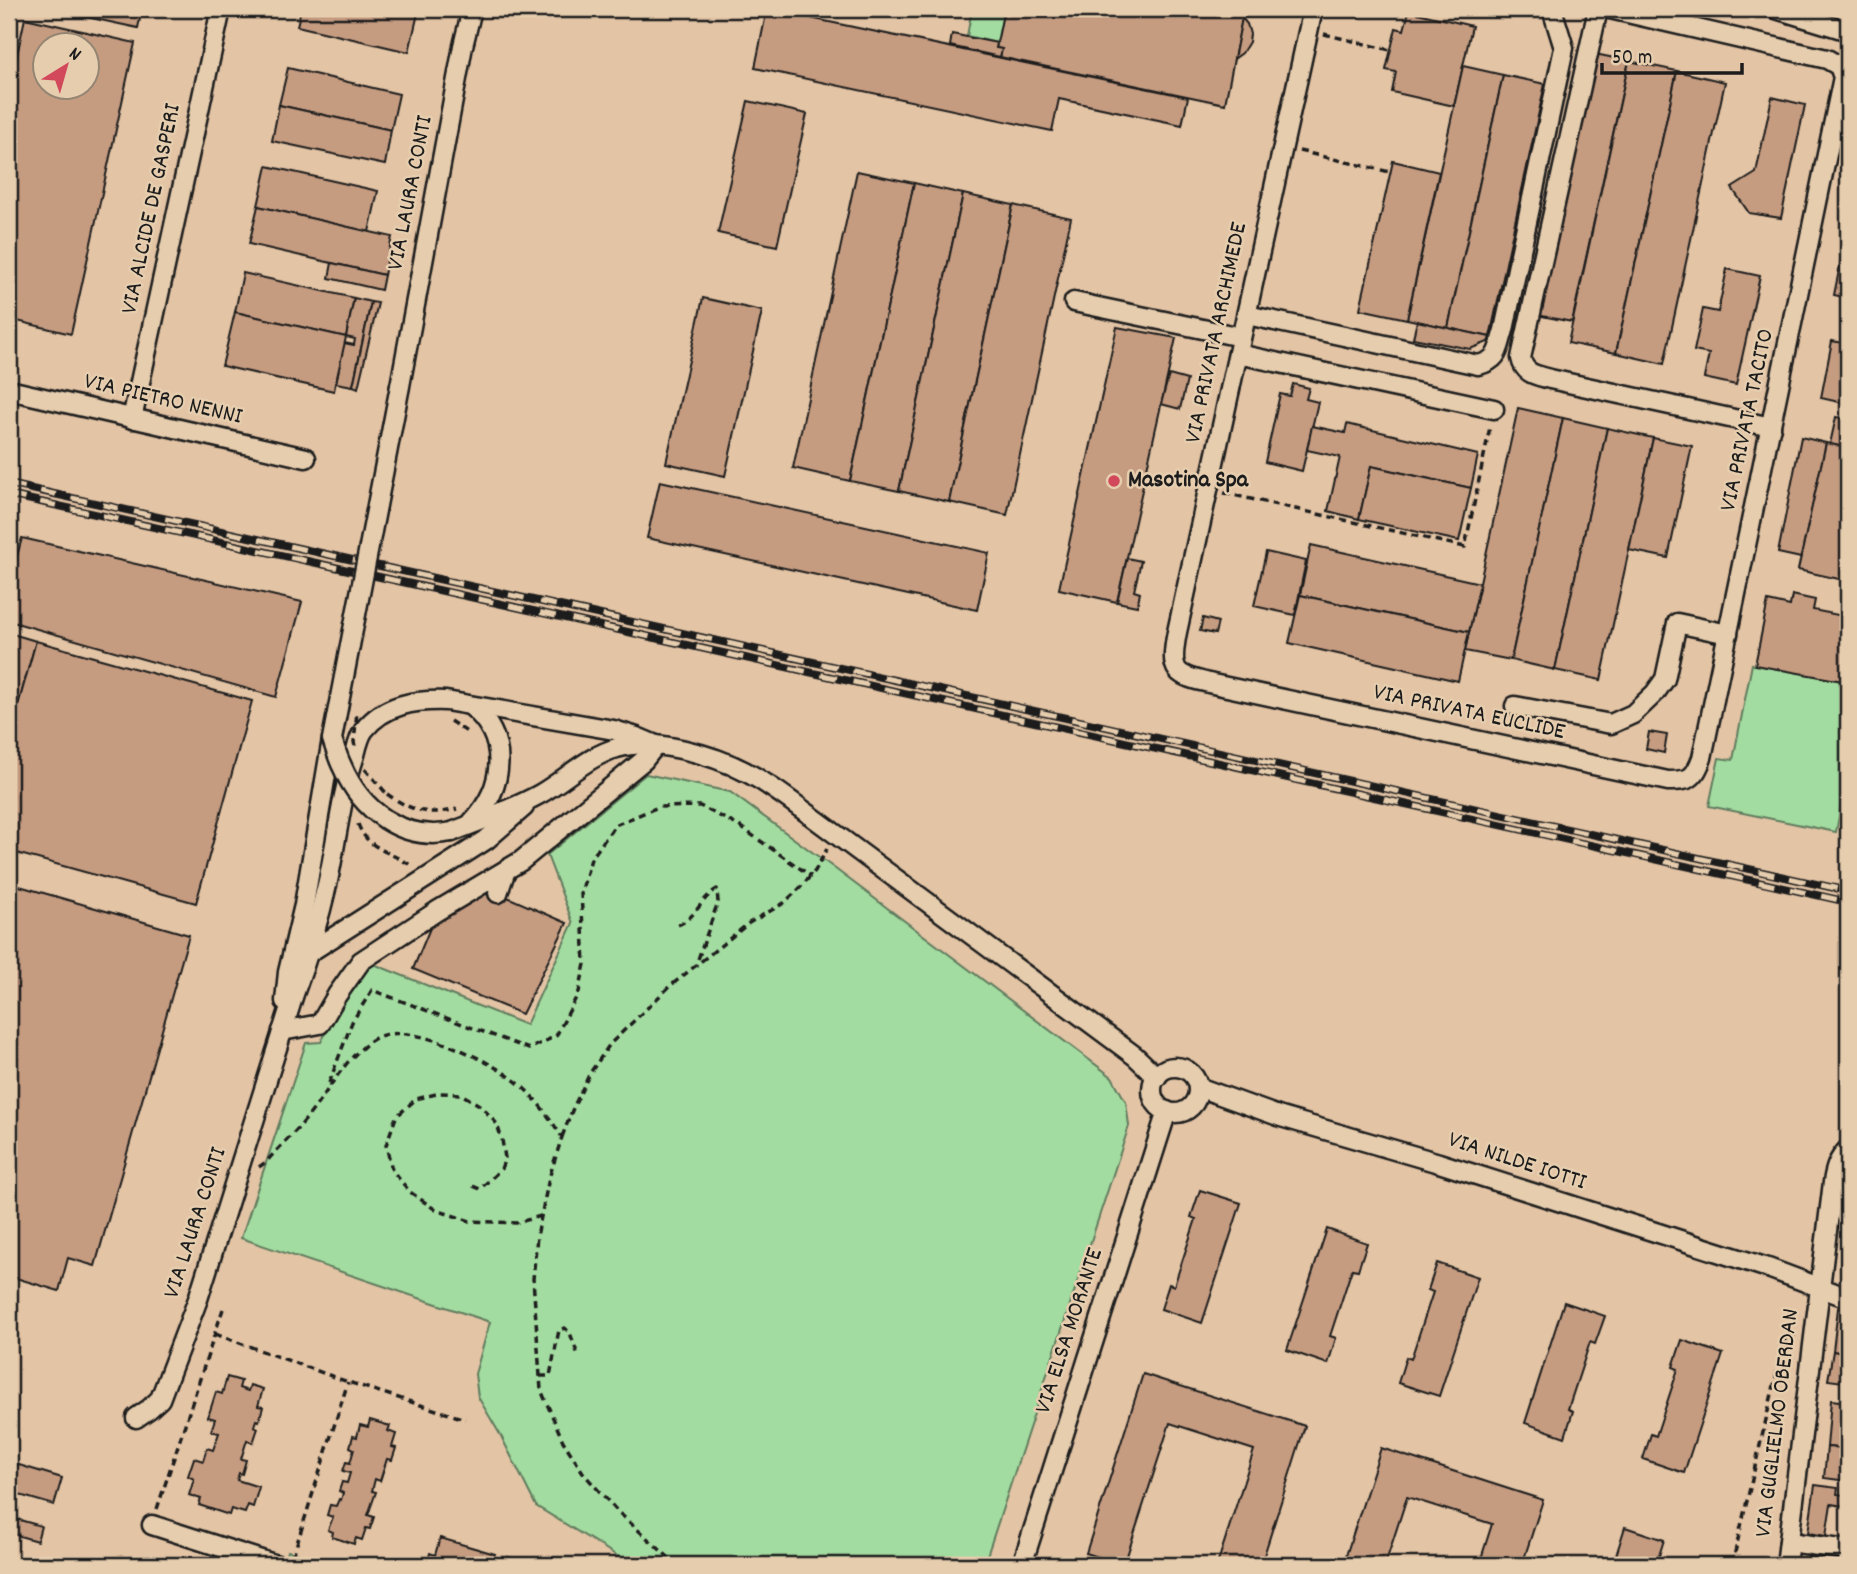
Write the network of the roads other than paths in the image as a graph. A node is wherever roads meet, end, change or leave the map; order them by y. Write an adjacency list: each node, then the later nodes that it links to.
1 (221, 9): 14 (street, VIA ALCIDE DE GASPERI)
2 (472, 9): 21 (street, VIA LAURA CONTI, bridge)
3 (1313, 9): 10 (street, VIA PRIVATA ARCHIMEDE)
4 (1552, 9): 10 (street)
5 (1598, 9): 15 (street)
6 (1610, 9): 15 (street, VIA PRIVATA TACITO)
7 (1776, 9): 8 (street)
8 (1848, 31)
9 (1074, 302): 11 (street)
10 (1247, 315): 11 (street, VIA PRIVATA ARCHIMEDE)
11 (1240, 345): 13 (street); 18 (street, VIA PRIVATA ARCHIMEDE)
12 (9, 390): 14 (street, VIA PIETRO NENNI)
13 (1494, 409)
14 (132, 419): 16 (street, VIA PIETRO NENNI)
15 (1771, 427): 17 (street, VIA PRIVATA TACITO)
16 (306, 458)
17 (1728, 634): 20 (street); 23 (street, VIA PRIVATA TACITO)
18 (1213, 684): 23 (street, VIA PRIVATA EUCLIDE)
19 (471, 706): 22 (street); 25 (street); 28 (street)
20 (1515, 706)
21 (332, 740): 25 (street, bridge); 29 (street, VIA LAURA CONTI)
22 (656, 745): 24 (street); 26 (street); 30 (street)
23 (1702, 758)
24 (539, 794): 25 (street); 28 (street)
25 (460, 829)
26 (506, 870): 27 (street); 29 (street)
27 (498, 893)
28 (310, 952): 29 (street)
29 (282, 1031): 36 (street, VIA LAURA CONTI)
30 (1157, 1077): 31 (street); 32 (street)
31 (1198, 1087): 32 (street); 34 (street, VIA NILDE IOTTI)
32 (1167, 1111): 41 (street, VIA ELSA MORANTE)
33 (1848, 1149): 34 (street, VIA GUGLIELMO OBERDAN)
34 (1820, 1287): 35 (street, VIA NILDE IOTTI); 38 (street, VIA GUGLIELMO OBERDAN)
35 (1848, 1298)
36 (136, 1418)
37 (152, 1525): 40 (street)
38 (1788, 1542): 39 (street); 42 (street, VIA GUGLIELMO OBERDAN)
39 (1848, 1550)
40 (277, 1565)
41 (1022, 1565)
42 (1786, 1565)

